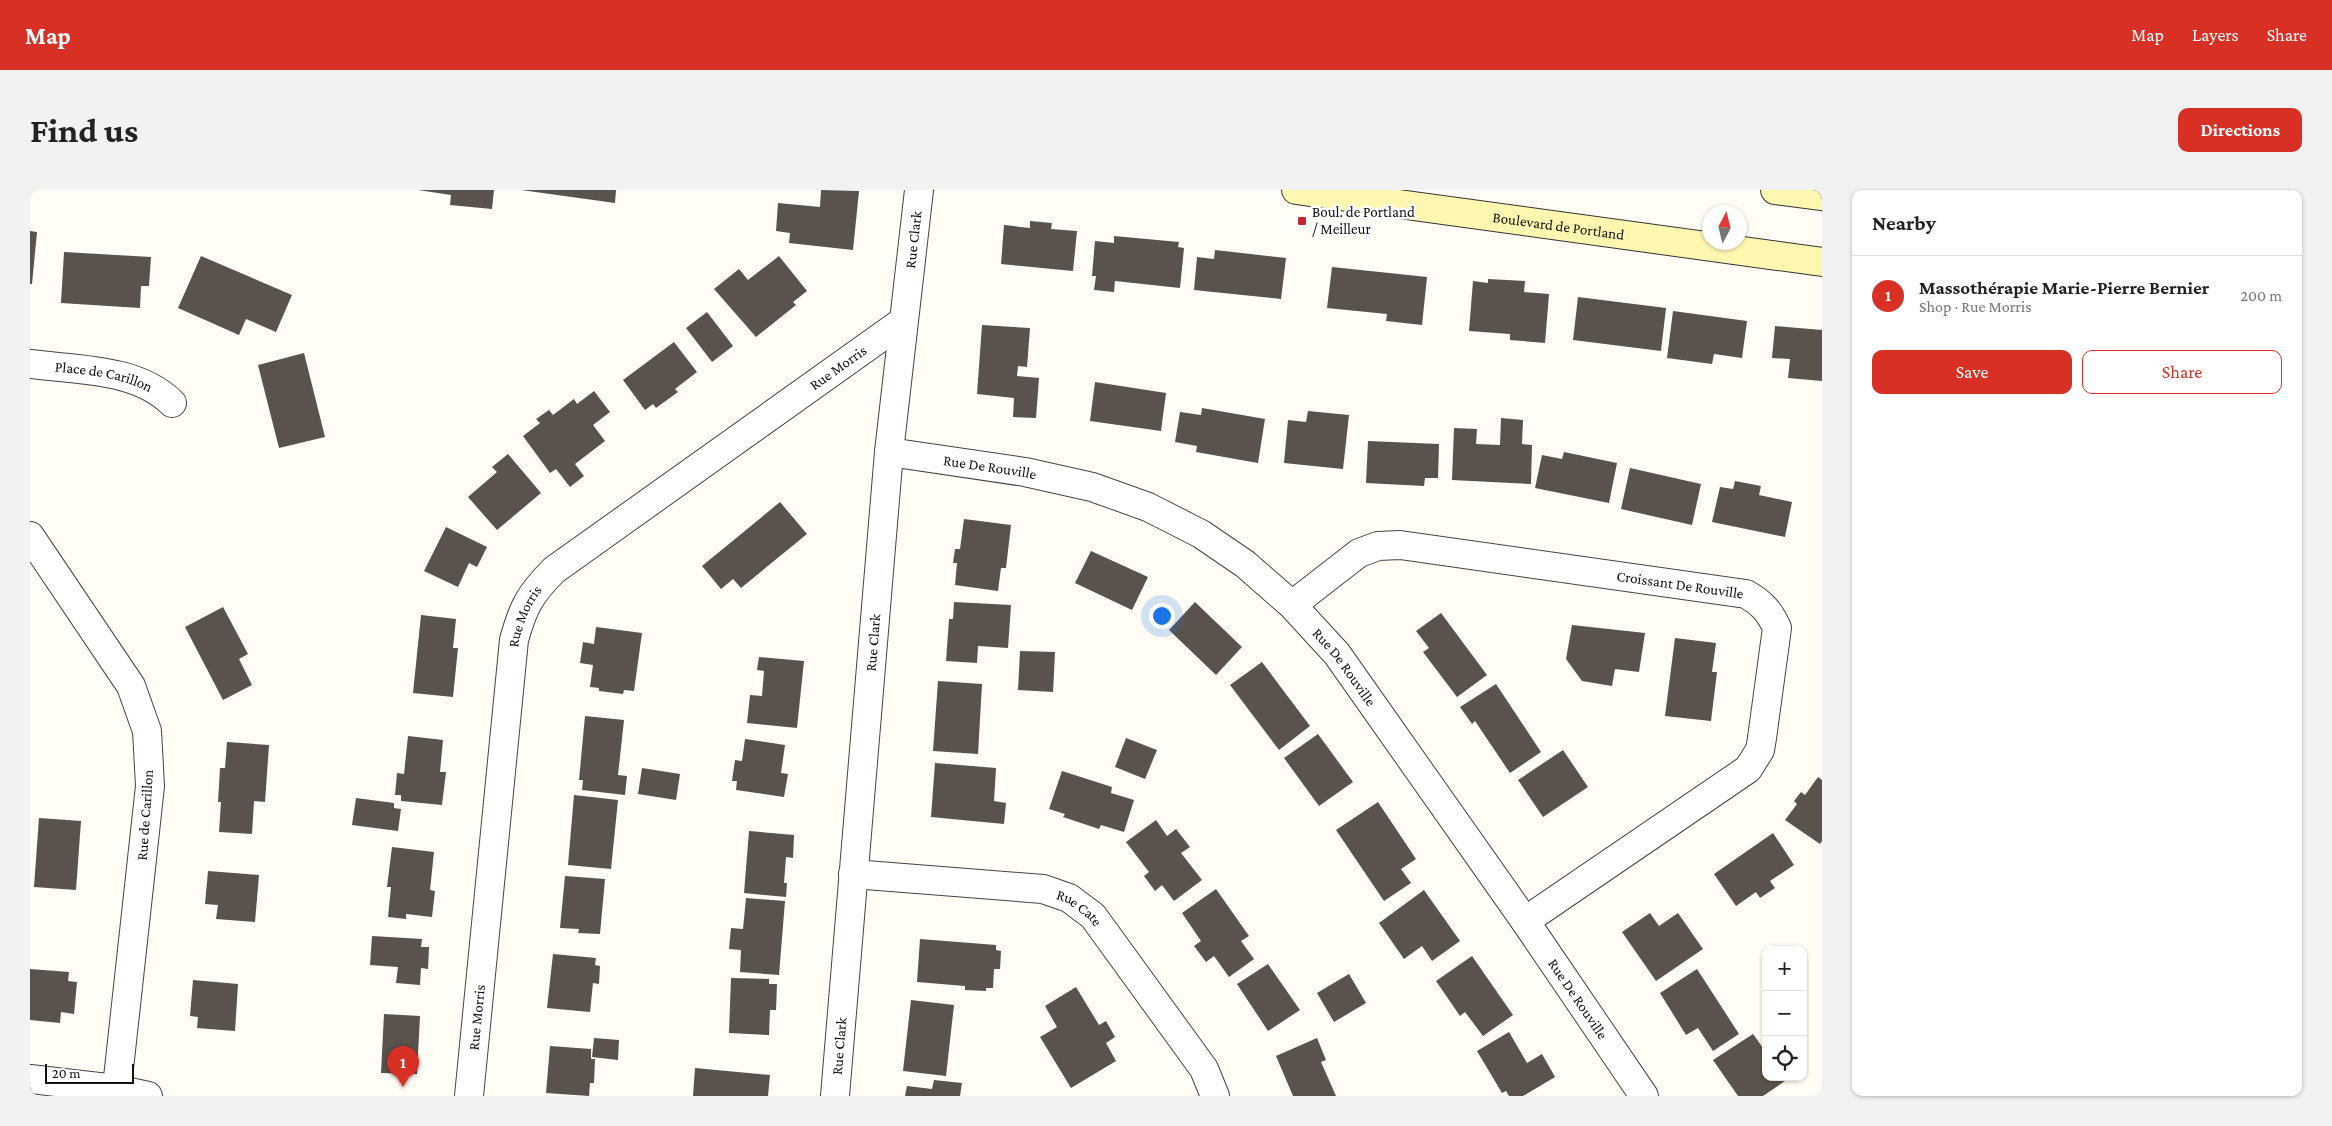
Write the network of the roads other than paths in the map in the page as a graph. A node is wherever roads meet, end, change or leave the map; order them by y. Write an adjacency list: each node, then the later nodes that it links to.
1 (919, 190): 7 (street, Rue Clark)
2 (1296, 190): 4 (main road, Boulevard de Portland)
3 (1775, 190): 5 (main road)
4 (1333, 193): 6 (main road, Boulevard de Portland)
5 (1822, 196)
6 (1822, 262)
7 (902, 322): 10 (street, Rue Clark); 18 (street, Rue Morris)
8 (30, 364): 9 (street, Place de Carillon)
9 (172, 403)
10 (889, 452): 12 (street, Rue De Rouville); 13 (street, Rue Clark)
11 (30, 536): 16 (street, Rue de Carillon)
12 (1292, 605): 14 (street, Rue De Rouville); 14 (street, Croissant De Rouville)
13 (853, 874): 19 (street, Rue Clark); 20 (street, Rue Cate)
14 (1525, 921): 21 (street, Rue De Rouville)
15 (30, 1079): 16 (street)
16 (116, 1092): 17 (street)
17 (148, 1096)
18 (469, 1096)
19 (835, 1096)
20 (1215, 1096)
21 (1644, 1096)

